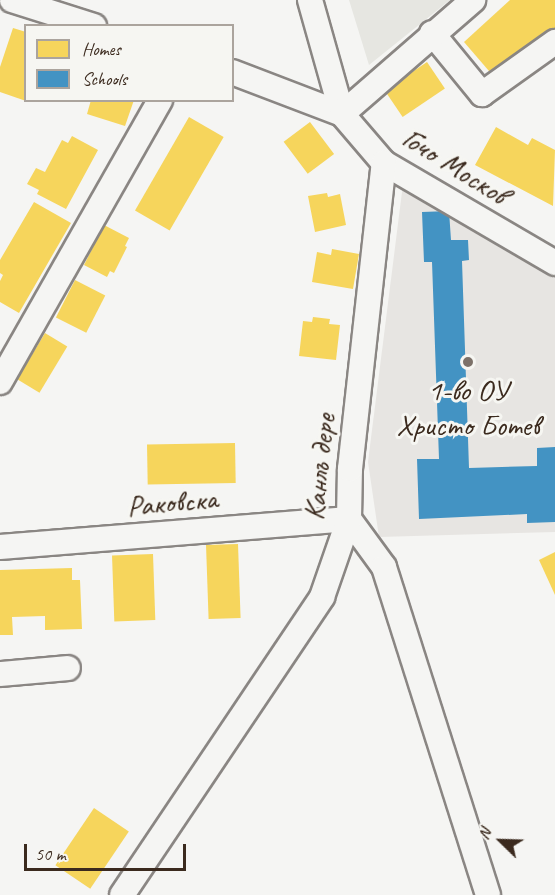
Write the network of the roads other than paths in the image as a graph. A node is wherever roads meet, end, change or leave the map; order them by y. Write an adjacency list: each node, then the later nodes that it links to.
1 (12, 0): 4 (street)
2 (310, 0): 9 (street, Гочо Москов)
3 (473, 0): 5 (street)
4 (88, 24)
5 (432, 33): 6 (street); 9 (street)
6 (555, 42)
7 (234, 73): 9 (street)
8 (159, 102): 12 (street)
9 (342, 114): 10 (street, Гочо Москов)
10 (384, 163): 11 (street, Гочо Москов); 13 (street, Канлъ дере)
11 (555, 263)
12 (0, 382)
13 (349, 519): 14 (street, Раковска); 17 (street, Канлъ дере); 18 (street)
14 (0, 547)
15 (68, 668): 16 (street)
16 (0, 674)
17 (122, 895)
18 (488, 895)

